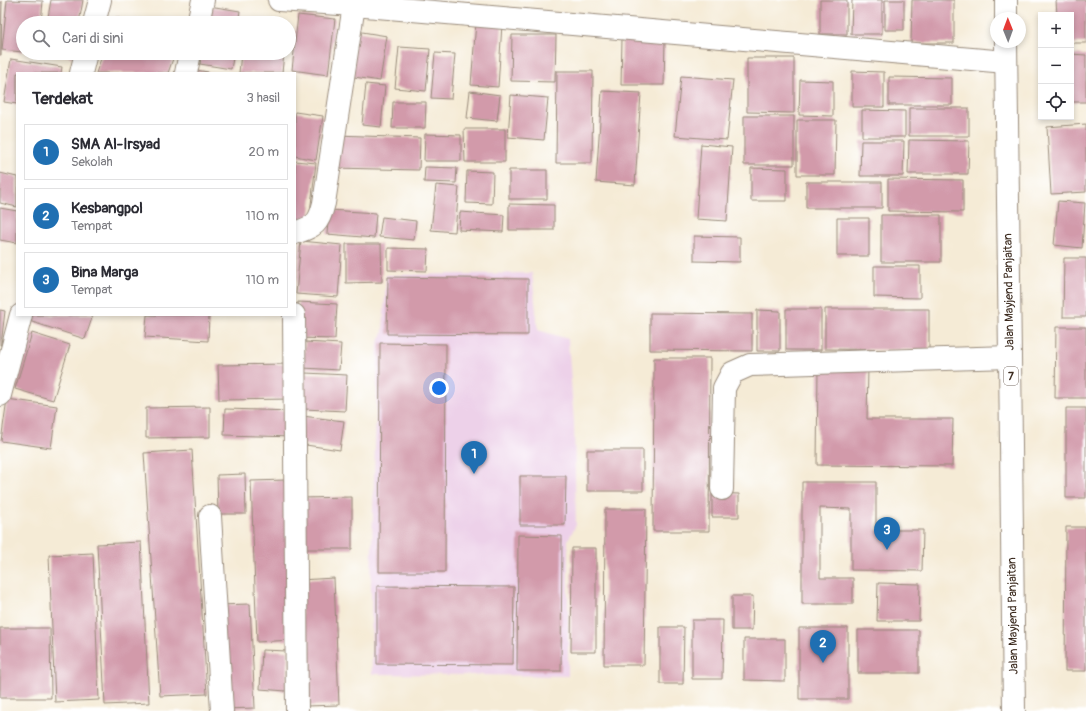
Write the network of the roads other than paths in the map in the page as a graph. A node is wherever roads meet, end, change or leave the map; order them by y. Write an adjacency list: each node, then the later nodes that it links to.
1 (100, 0): 7 (main road)
2 (203, 0): 8 (main road)
3 (279, 0): 5 (main road)
4 (1006, 0): 6 (main road)
5 (354, 5): 9 (main road); 14 (main road)
6 (1006, 12)
7 (96, 16)
8 (200, 16)
9 (1006, 52): 17 (main road, Jalan Mayjend Panjaitan / 7)
10 (85, 60): 12 (main road)
11 (189, 60): 13 (main road)
12 (82, 72)
13 (186, 72)
14 (296, 233)
15 (21, 316): 18 (main road)
16 (294, 316): 22 (main road)
17 (1010, 357): 19 (main road); 23 (main road, Jalan Mayjend Panjaitan / 7)
18 (0, 395)
19 (722, 489)
20 (210, 516): 21 (main road)
21 (222, 711)
22 (296, 711)
23 (1014, 711)

